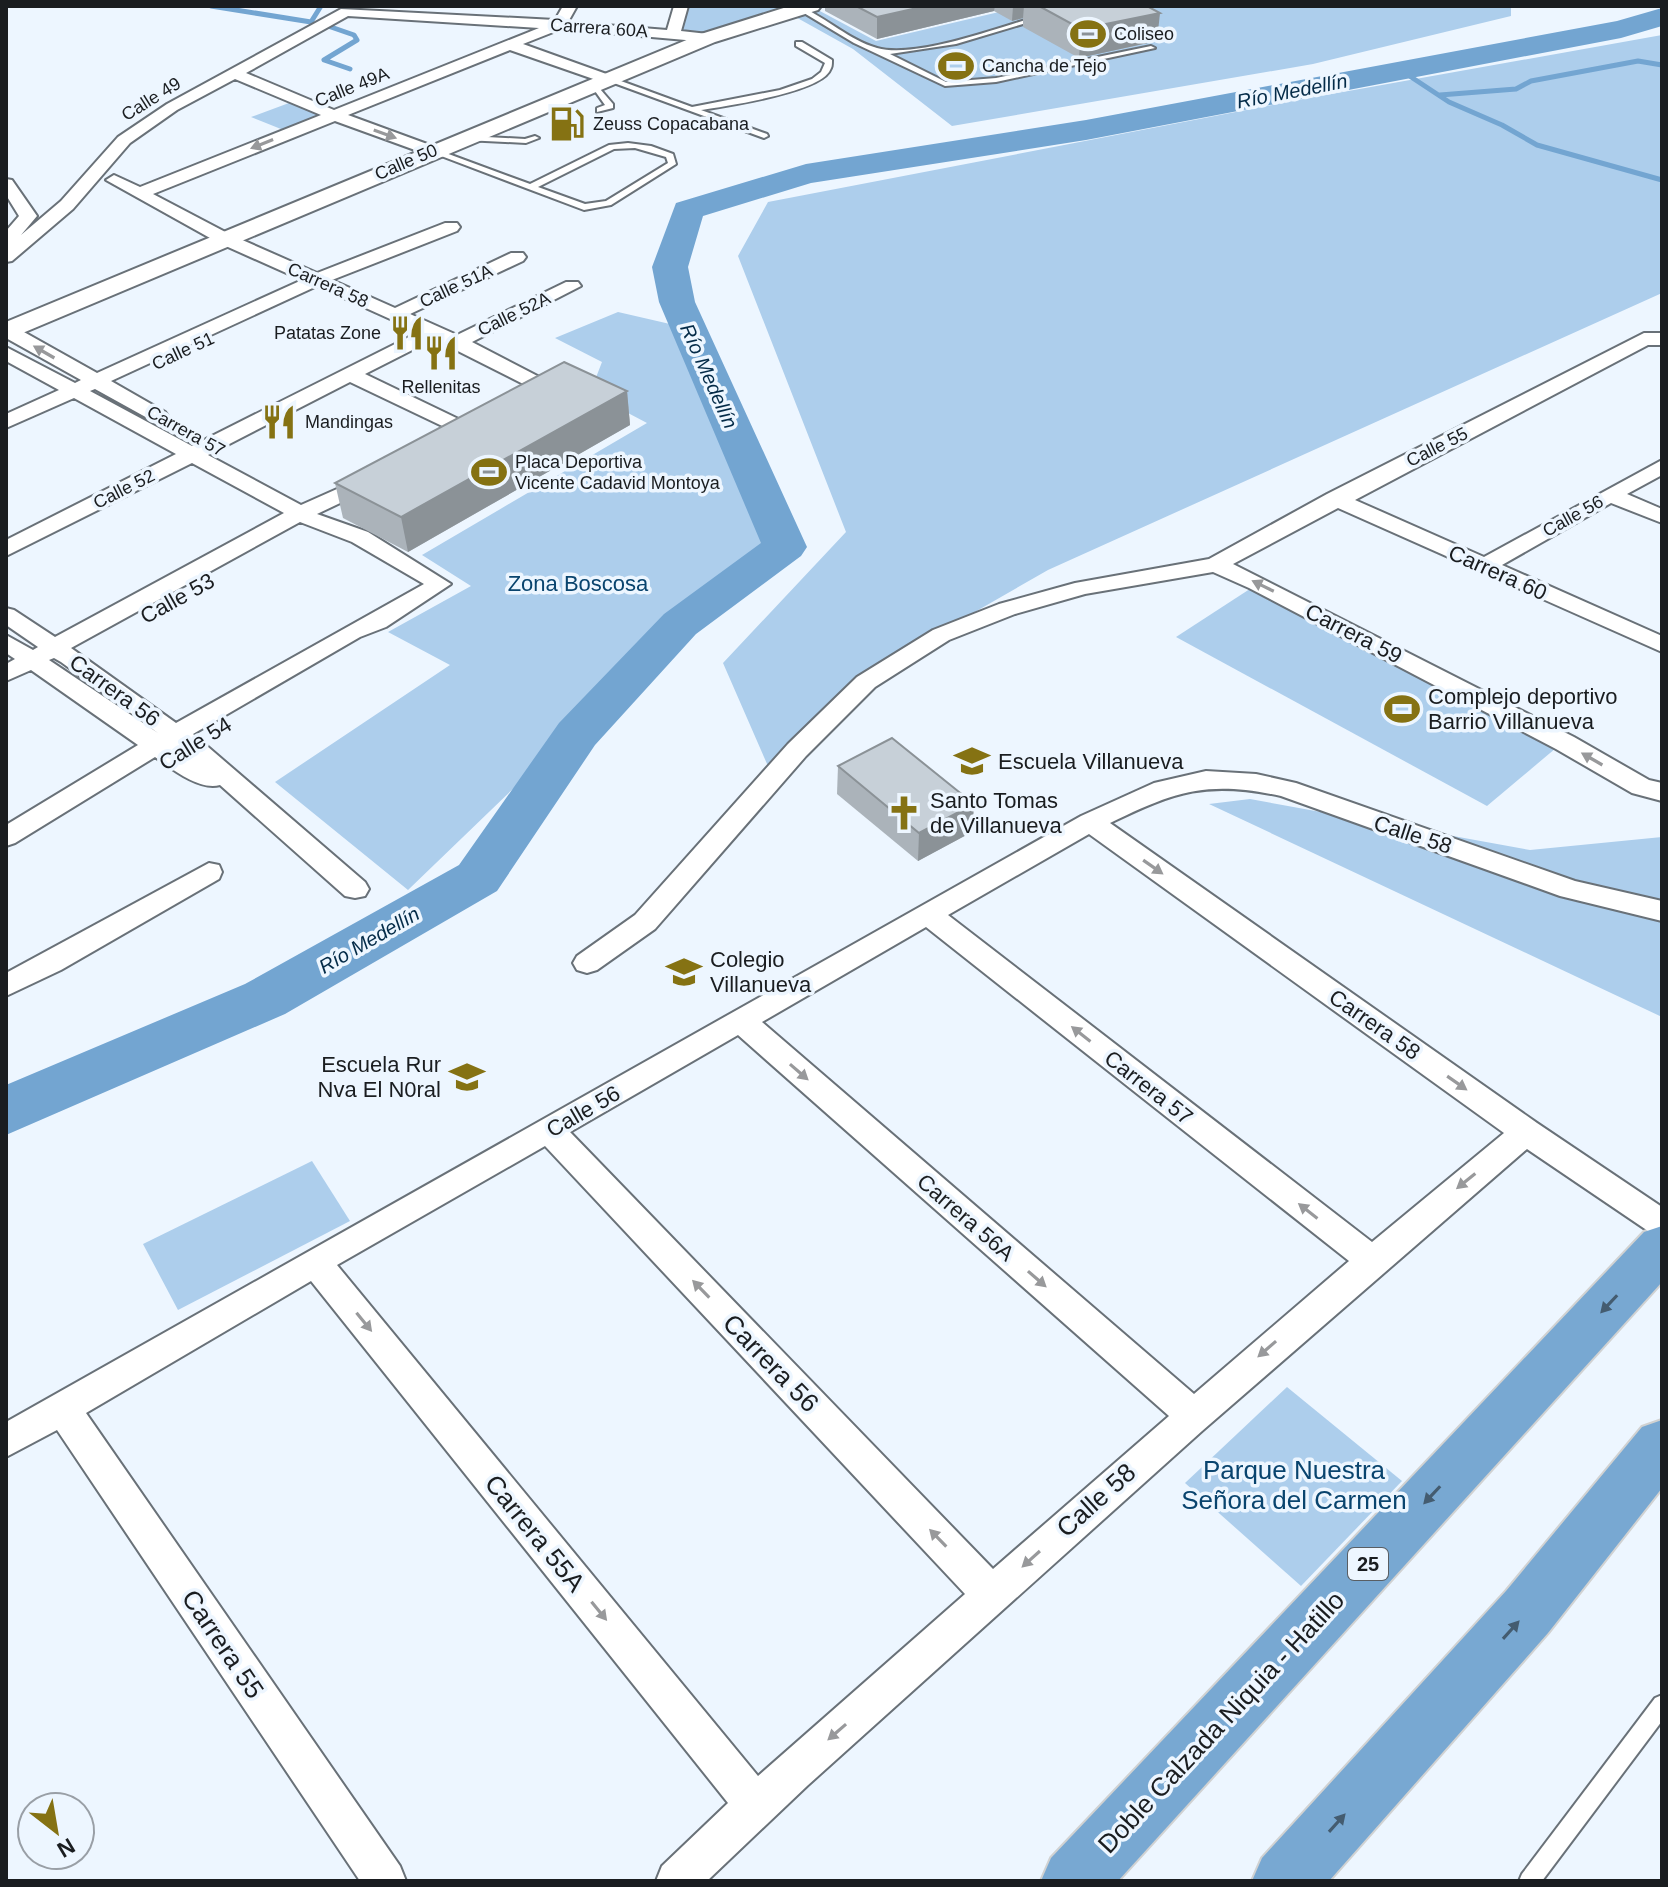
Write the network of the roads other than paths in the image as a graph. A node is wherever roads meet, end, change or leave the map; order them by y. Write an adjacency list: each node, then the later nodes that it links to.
1 (570, 6): 6 (street)
2 (681, 6): 7 (street)
3 (806, 8): 8 (main road, Calle 50); 12 (lane)
4 (345, 9): 6 (street, Carrera 60A); 13 (street, Calle 49)
5 (1050, 15): 12 (lane)
6 (559, 25): 7 (street, Carrera 60A); 10 (street, Calle 49A)
7 (673, 33): 8 (street, Carrera 60A)
8 (708, 38): 14 (main road, Calle 50)
9 (799, 44): 15 (lane)
10 (511, 45): 14 (street); 17 (street, Calle 49A)
11 (1151, 48): 12 (lane)
12 (880, 51)
13 (234, 73): 17 (street); 29 (street, Calle 49)
14 (601, 82): 15 (lane); 16 (lane); 19 (main road, Calle 50)
15 (695, 109): 18 (lane)
16 (600, 110)
17 (334, 115): 21 (street, one-way to 21); 25 (street, Calle 49A, one-way to 25)
18 (764, 136)
19 (464, 138): 20 (lane); 21 (main road, Calle 50)
20 (535, 138)
21 (432, 151): 24 (lane); 27 (main road, Calle 50)
22 (114, 180): 25 (street, Carrera 58)
23 (6, 184): 28 (street)
24 (531, 187): 24 (lane)
25 (140, 193): 27 (street, Carrera 58)
26 (451, 227): 31 (street, Calle 51)
27 (225, 239): 31 (street, Carrera 58); 35 (main road, Calle 50)
28 (6, 243)
29 (6, 256)
30 (517, 257): 33 (street, Calle 51A)
31 (320, 282): 33 (street, Carrera 58); 39 (street, Calle 51)
32 (572, 286): 37 (street, Calle 52A)
33 (394, 315): 34 (street, Carrera 58)
34 (431, 333): 37 (street, Carrera 58); 38 (street, Calle 52)
35 (7, 339): 39 (street, Carrera 57)
36 (1662, 339): 48 (street, Calle 55)
37 (457, 342): 40 (street, Carrera 58)
38 (350, 374): 43 (street); 44 (street, Calle 52)
39 (90, 390): 41 (street, Calle 51); 42 (street, Calle 51); 44 (street, Carrera 57)
40 (518, 401)
41 (6, 422)
42 (6, 434)
43 (438, 445)
44 (195, 446): 49 (street, Carrera 57); 51 (street, Calle 52); 52 (street, Calle 52)
45 (1662, 466): 47 (street, Calle 56)
46 (383, 475): 49 (street, Calle 53)
47 (1610, 495): 50 (street); 54 (street, Calle 56)
48 (1335, 499): 53 (street, Calle 55); 54 (street, Carrera 60)
49 (321, 510): 55 (street, Carrera 57); 59 (street, Calle 53)
50 (1662, 517)
51 (6, 531)
52 (6, 549)
53 (1215, 565): 64 (street, Carrera 59, one-way to 53); 72 (street, Calle 55)
54 (1484, 566): 58 (street, Carrera 60)
55 (440, 584): 62 (street, Calle 54)
56 (6, 615): 59 (street, Carrera 56)
57 (6, 642): 59 (street, Carrera 56)
58 (1662, 645)
59 (52, 658): 60 (street, Calle 53); 61 (street, Calle 53); 62 (street, Carrera 56)
60 (6, 674)
61 (6, 692)
62 (173, 745): 66 (street, Calle 54); 67 (street, Calle 54); 69 (street, Carrera 56)
63 (1163, 787): 65 (street, Calle 56); 70 (street, Calle 58)
64 (1662, 792)
65 (1090, 822): 71 (street, Calle 56); 76 (street, Carrera 58, one-way to 76)
66 (6, 837)
67 (6, 857)
68 (209, 872): 73 (street)
69 (355, 889)
70 (1662, 911)
71 (929, 915): 74 (street, Calle 56); 79 (street, Carrera 57, one-way to 71)
72 (587, 963)
73 (6, 985)
74 (740, 1020): 75 (street, Calle 56); 82 (street, Carrera 56A, one-way to 82)
75 (550, 1131): 80 (street, Calle 56); 85 (street, Carrera 56, one-way to 75)
76 (1526, 1132): 77 (street, Carrera 58); 79 (street, Calle 58, one-way to 79)
77 (1662, 1224)
78 (1662, 1247): 90 (highway, Doble Calzada Niquia - Hatillo / 25, one-way to 90)
79 (1370, 1259): 82 (street, Calle 58, one-way to 82)
80 (315, 1262): 81 (street, Calle 56); 87 (street, Carrera 55A, one-way to 87)
81 (62, 1408): 83 (street, Calle 56); 88 (street, Carrera 55)
82 (1192, 1414): 85 (street, Calle 58, one-way to 85)
83 (6, 1441)
84 (1662, 1445): 91 (highway, one-way to 84)
85 (992, 1595): 87 (street, Calle 58, one-way to 87)
86 (1662, 1705): 92 (lane)
87 (755, 1804): 89 (street, Calle 58)
88 (385, 1881)
89 (677, 1881)
90 (1074, 1881)
91 (1285, 1881)
92 (1529, 1881)

